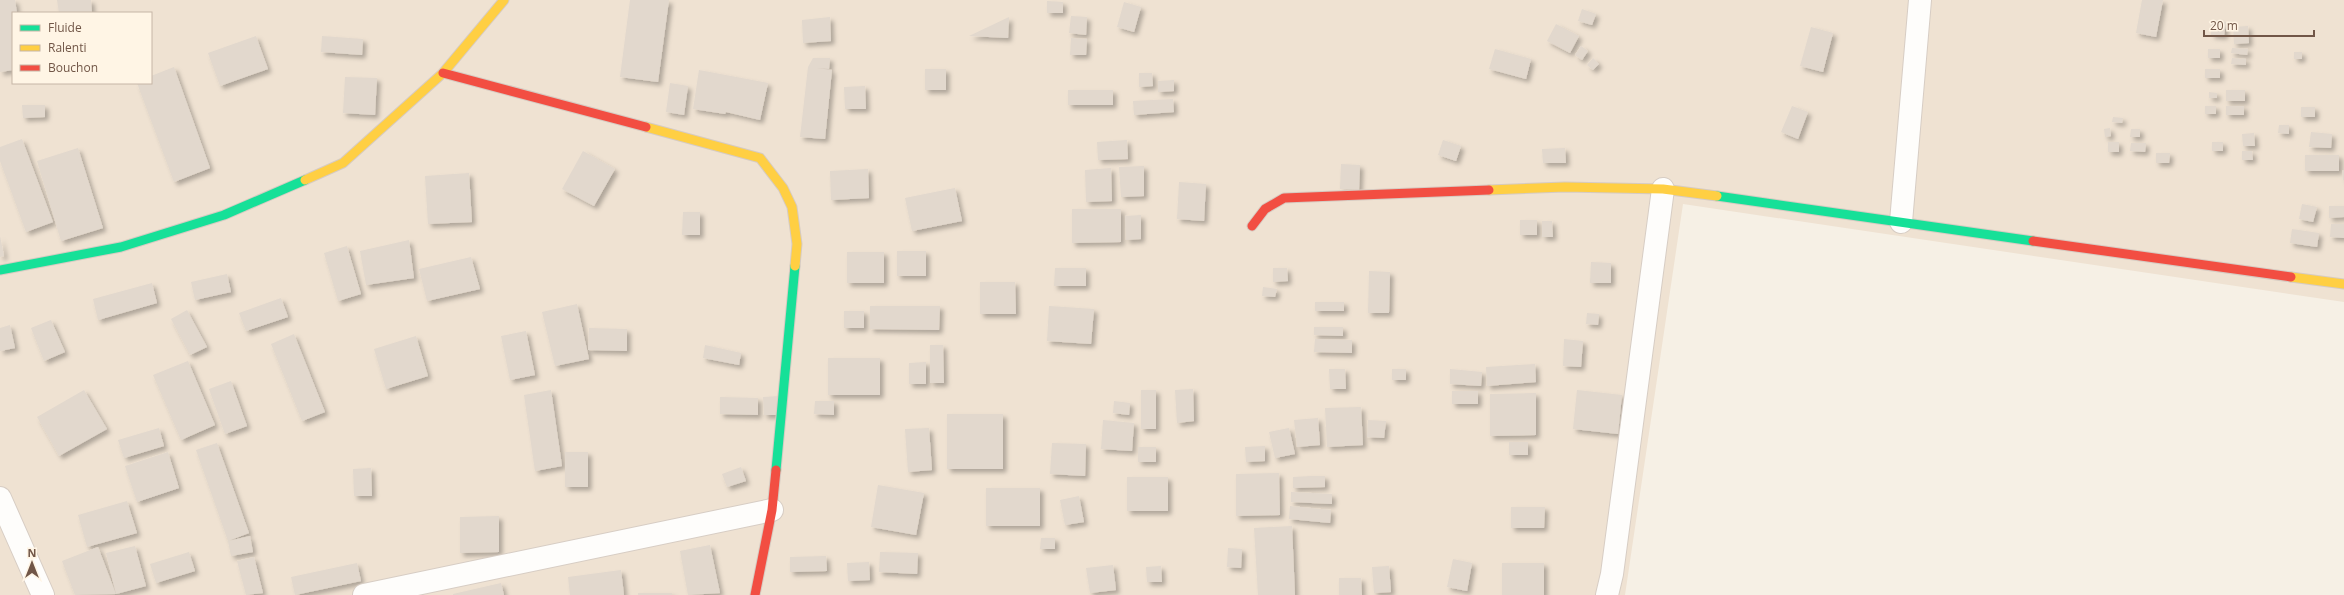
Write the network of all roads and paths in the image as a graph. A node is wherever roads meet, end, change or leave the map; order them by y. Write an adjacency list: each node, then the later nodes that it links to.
1 (504, 0): 3 (street)
2 (1920, 0): 5 (street)
3 (443, 74): 7 (street); 10 (street)
4 (1663, 189): 5 (street); 6 (street); 14 (street)
5 (1901, 222): 8 (street)
6 (1252, 226)
7 (0, 270)
8 (2344, 284)
9 (0, 498): 11 (street)
10 (772, 510): 12 (street); 13 (street)
11 (43, 595)
12 (364, 595)
13 (755, 595)
14 (1607, 595)

